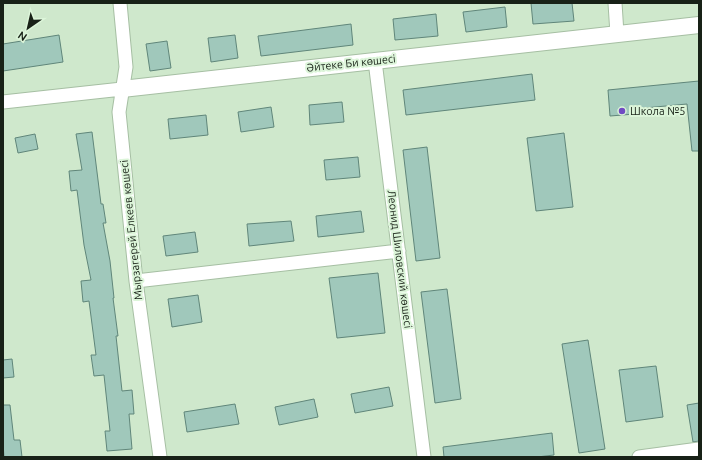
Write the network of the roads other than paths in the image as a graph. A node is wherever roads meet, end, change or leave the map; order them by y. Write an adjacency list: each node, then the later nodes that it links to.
1 (120, 3): 6 (street, Мырзагерей Елкеев көшесі)
2 (615, 3): 4 (street)
3 (699, 25): 4 (street, Әйтеке Би көшесі)
4 (617, 34): 5 (street, Әйтеке Би көшесі)
5 (375, 60): 6 (street, Әйтеке Би көшесі); 8 (street, Леонид Шиловский көшесі)
6 (122, 88): 7 (street, Әйтеке Би көшесі); 9 (street, Мырзагерей Елкеев көшесі)
7 (3, 102)
8 (398, 251): 9 (street); 12 (street, Леонид Шиловский көшесі)
9 (136, 281): 11 (street, Мырзагерей Елкеев көшесі)
10 (699, 449): 13 (street)
11 (160, 457)
12 (424, 457)
13 (639, 457)

